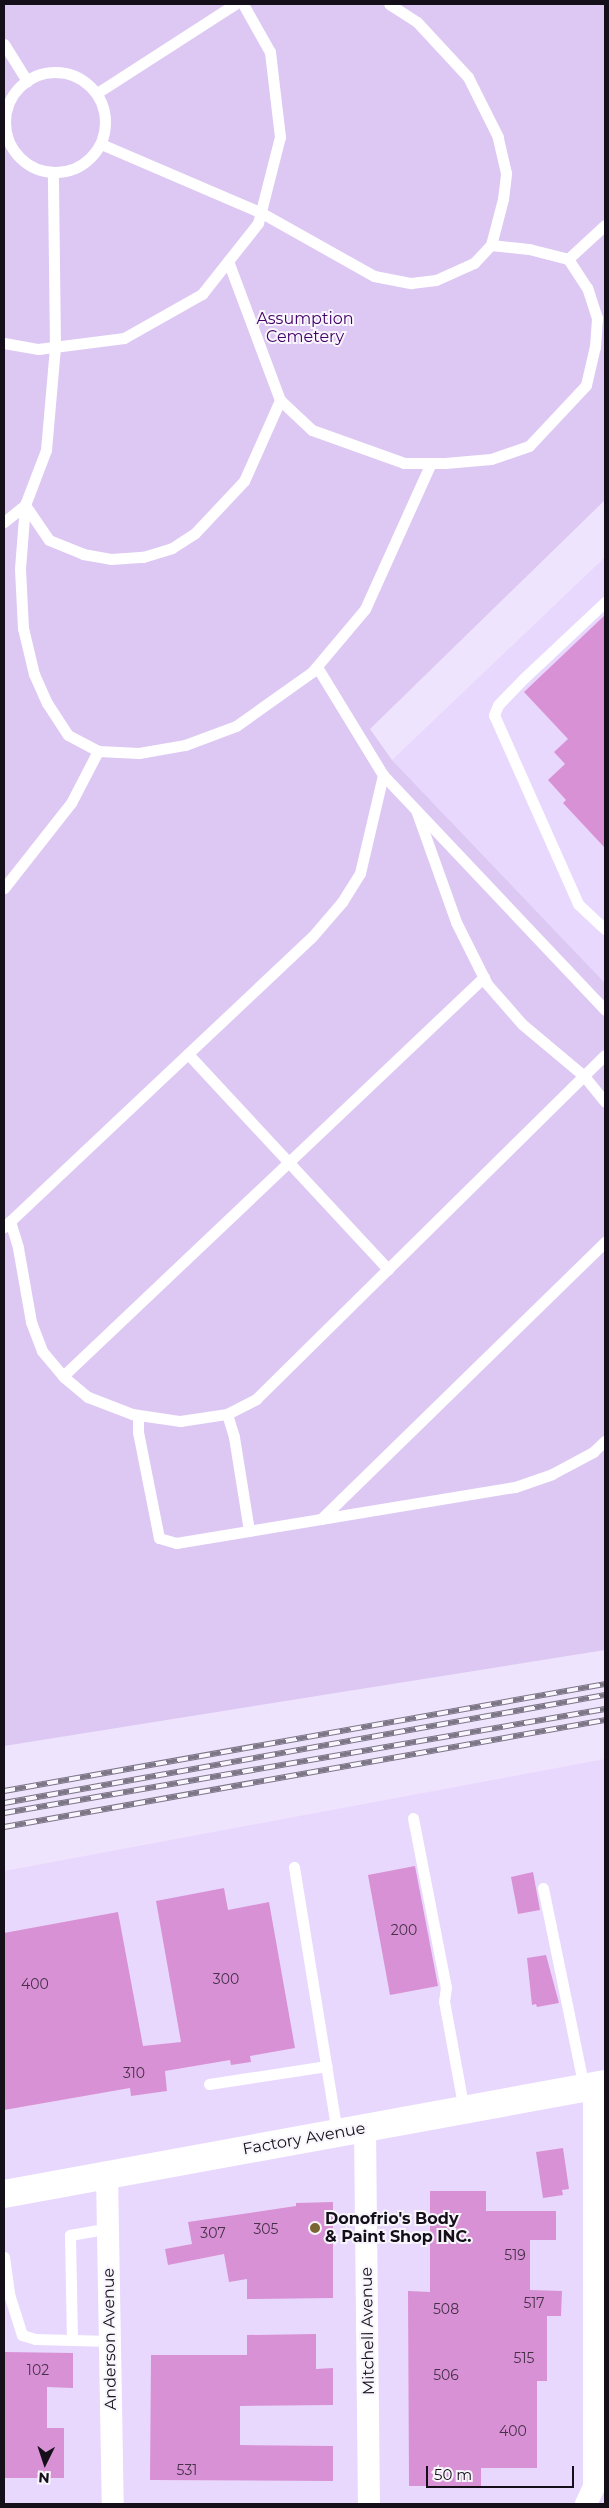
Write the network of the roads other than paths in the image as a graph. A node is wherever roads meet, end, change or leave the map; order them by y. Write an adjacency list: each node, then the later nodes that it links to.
1 (235, 4): 6 (lane)
2 (243, 4): 10 (lane)
3 (389, 4): 12 (lane)
4 (4, 44): 5 (lane)
5 (27, 80): 6 (lane); 8 (lane)
6 (96, 93): 7 (lane)
7 (101, 144): 9 (lane); 10 (lane)
8 (8, 149): 9 (lane)
9 (53, 172): 16 (lane)
10 (260, 212): 12 (lane); 14 (lane)
11 (605, 225): 13 (lane)
12 (491, 244): 13 (lane)
13 (568, 260): 18 (lane)
14 (228, 261): 16 (lane); 17 (lane)
15 (4, 343): 16 (lane)
16 (55, 347): 19 (lane)
17 (280, 400): 18 (lane); 19 (lane)
18 (430, 463): 22 (lane)
19 (25, 505): 20 (lane); 23 (lane)
20 (4, 522)
21 (605, 602): 27 (lane)
22 (317, 667): 23 (lane); 24 (lane)
23 (98, 751): 26 (lane)
24 (383, 776): 25 (lane); 30 (lane)
25 (416, 810): 28 (lane); 29 (lane)
26 (4, 888)
27 (605, 929)
28 (484, 977): 32 (lane); 34 (lane)
29 (605, 1010)
30 (188, 1054): 34 (lane); 35 (lane)
31 (605, 1055): 32 (lane)
32 (584, 1076): 33 (lane); 37 (lane)
33 (605, 1102)
34 (288, 1162): 37 (lane); 38 (lane)
35 (7, 1224): 38 (lane)
36 (605, 1242): 42 (lane)
37 (388, 1269): 39 (lane)
38 (63, 1376): 40 (lane)
39 (227, 1414): 40 (lane); 43 (lane)
40 (138, 1415): 43 (lane)
41 (605, 1441): 42 (lane)
42 (321, 1519): 43 (lane)
43 (249, 1531)
44 (413, 1818): 50 (lane)
45 (294, 1867): 47 (lane)
46 (543, 1888): 49 (lane)
47 (327, 2066): 48 (lane); 52 (lane)
48 (209, 2084)
49 (594, 2086): 50 (street, Factory Avenue); 56 (street)
50 (464, 2110): 51 (street, Factory Avenue)
51 (365, 2128): 52 (street, Factory Avenue); 61 (street, Mitchell Avenue)
52 (337, 2133): 53 (street, Factory Avenue)
53 (107, 2175): 54 (street, Factory Avenue); 55 (street, Anderson Avenue)
54 (4, 2194)
55 (108, 2228): 58 (lane); 59 (street, Anderson Avenue)
56 (600, 2248): 62 (street)
57 (4, 2257): 58 (lane)
58 (72, 2340): 59 (lane)
59 (110, 2341): 60 (street, Anderson Avenue)
60 (114, 2504)
61 (369, 2504)
62 (586, 2504)

